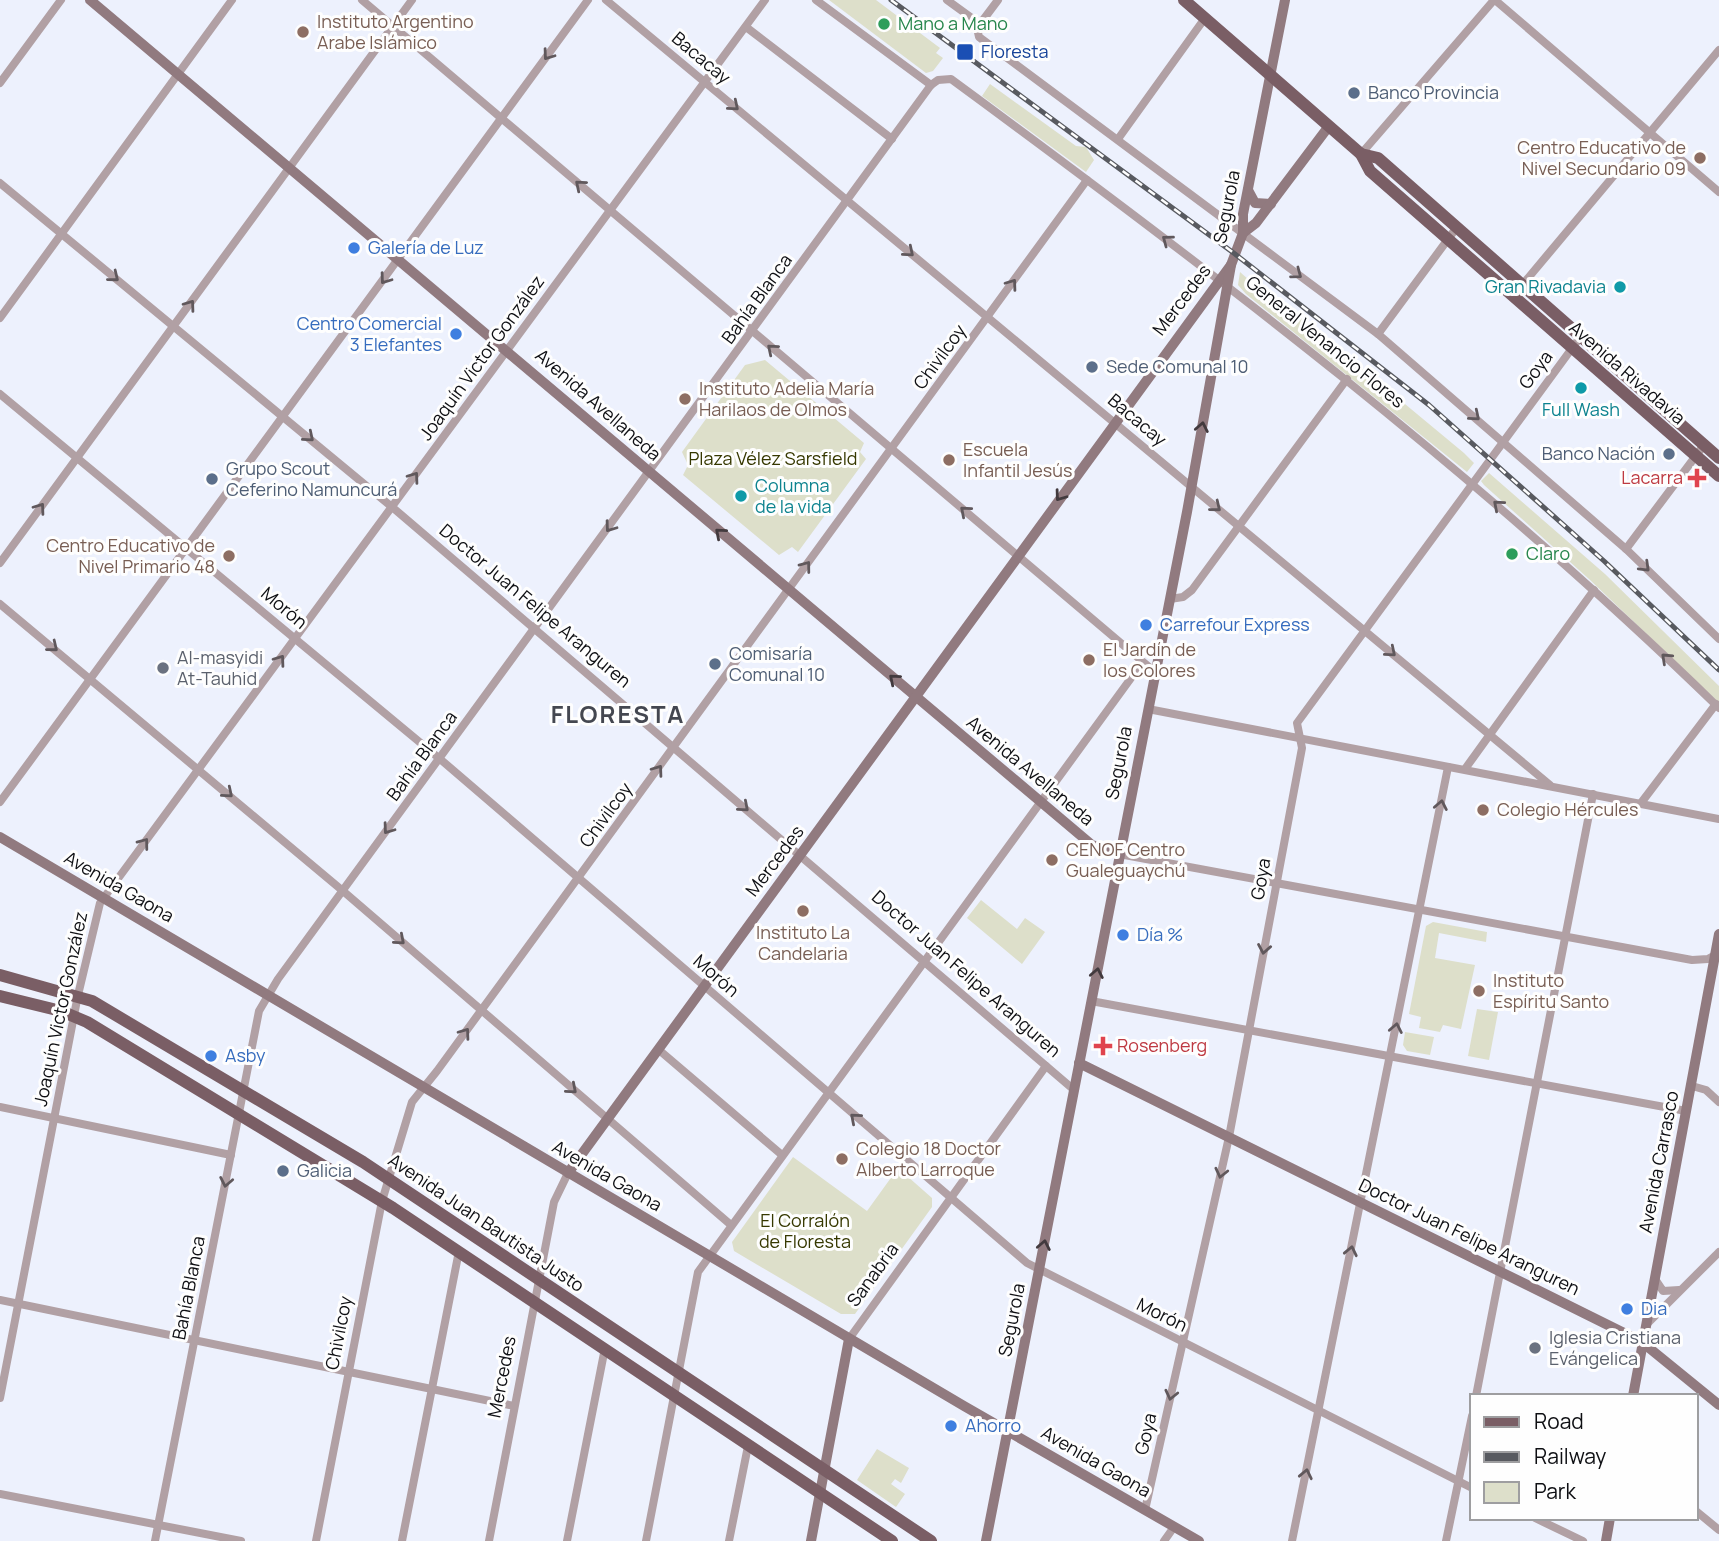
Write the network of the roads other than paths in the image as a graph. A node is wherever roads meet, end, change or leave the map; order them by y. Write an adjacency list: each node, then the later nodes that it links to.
1 (61, 0): 23 (street)
2 (90, 0): 20 (street, Avenida Avellaneda)
3 (232, 0): 20 (street)
4 (362, 0): 16 (street)
5 (412, 0): 16 (street)
6 (588, 0): 25 (street, one-way to 25)
7 (606, 0): 22 (street, Bacacay)
8 (765, 0): 17 (street, Joaquín Victor González)
9 (816, 0): 24 (street)
10 (947, 0): 18 (street)
11 (998, 0): 18 (street)
12 (1184, 0): 15 (main road, Avenida Rivadavia)
13 (1285, 0): 21 (street, Segurola)
14 (1494, 0): 27 (street); 30 (street)
15 (1205, 18): 21 (main road, Avenida Rivadavia); 29 (street)
16 (393, 26): 25 (street); 31 (street)
17 (746, 27): 22 (street, Joaquín Victor González); 28 (street)
18 (978, 28): 29 (street)
19 (1719, 50): 27 (street)
20 (178, 75): 31 (street, Avenida Avellaneda); 41 (street)
21 (1271, 75): 26 (main road, Avenida Rivadavia); 34 (street, Segurola)
22 (705, 82): 36 (street, Bacacay, one-way to 36); 38 (street, Joaquín Victor González)
23 (0, 83)
24 (931, 85): 28 (street, Bahía Blanca); 32 (street, General Venancio Flores)
25 (502, 119): 38 (street, one-way to 25); 43 (street)
26 (1329, 126): 30 (main road, Avenida Rivadavia); 37 (street)
27 (1650, 131): 35 (street); 46 (street)
28 (892, 139): 36 (street, Bahía Blanca)
29 (1118, 139): 40 (street)
30 (1361, 154): 39 (main road, Avenida Rivadavia); 42 (main road, Avenida Rivadavia)
31 (289, 167): 43 (street, Avenida Avellaneda); 53 (street, one-way to 31)
32 (1087, 180): 45 (street, General Venancio Flores, one-way to 32); 51 (street, Chivilcoy, one-way to 32)
33 (0, 183): 41 (street, Doctor Juan Felipe Aranguren)
34 (1248, 190): 37 (street); 40 (street, Segurola)
35 (1719, 192)
36 (848, 201): 51 (street, Bacacay, one-way to 51); 54 (street, Bahía Blanca)
37 (1271, 204): 40 (street)
38 (610, 211): 54 (street); 58 (street, Joaquín Victor González)
39 (1457, 227): 42 (street); 46 (main road, Avenida Rivadavia)
40 (1243, 233): 44 (street, Segurola); 55 (street, one-way to 55)
41 (62, 234): 52 (street); 53 (street, Doctor Juan Felipe Aranguren, one-way to 53)
42 (1448, 239): 48 (main road, Avenida Rivadavia); 55 (street)
43 (400, 260): 58 (street, Avenida Avellaneda); 61 (street, one-way to 61)
44 (1231, 265): 45 (street, Mercedes); 47 (street, Segurola)
45 (1219, 279): 47 (street, General Venancio Flores); 49 (street, Mercedes)
46 (1523, 285): 48 (street); 56 (main road, Avenida Rivadavia)
47 (1229, 286): 50 (street, Segurola); 59 (street, General Venancio Flores)
48 (1513, 296): 57 (main road, Avenida Rivadavia)
49 (1203, 301): 50 (street); 62 (street, Mercedes)
50 (1224, 312): 71 (street, Segurola, one-way to 50)
51 (987, 317): 62 (street, Bacacay); 64 (street, Chivilcoy)
52 (0, 318)
53 (174, 326): 61 (street, Doctor Juan Felipe Aranguren); 66 (street)
54 (752, 332): 64 (street, one-way to 54); 68 (street, Bahía Blanca)
55 (1378, 334): 63 (street, one-way to 63)
56 (1581, 336): 57 (street, Goya); 65 (main road, Avenida Rivadavia)
57 (1572, 348): 63 (street, Goya); 65 (main road, Avenida Rivadavia)
58 (508, 350): 68 (street, Avenida Avellaneda); 72 (street, Joaquín Victor González, one-way to 58)
59 (1347, 379): 70 (street, General Venancio Flores); 73 (street)
60 (0, 394): 66 (street, Morón)
61 (284, 417): 72 (street, Doctor Juan Felipe Aranguren, one-way to 72); 74 (street)
62 (1114, 422): 71 (street, Bacacay); 76 (street, Mercedes, one-way to 76)
63 (1503, 440): 70 (street, Goya); 75 (street)
64 (892, 449): 76 (street, one-way to 64); 79 (street, Chivilcoy, one-way to 64)
65 (1700, 450): 67 (main road, Avenida Rivadavia); 69 (main road, Avenida Rivadavia); 75 (street)
66 (77, 458): 74 (street, Morón); 77 (street, one-way to 66)
67 (1719, 458)
68 (650, 472): 79 (street, Avenida Avellaneda, one-way to 68); 82 (street, Bahía Blanca, one-way to 82)
69 (1719, 476)
70 (1472, 482): 78 (street, General Venancio Flores, one-way to 70); 83 (street, Goya)
71 (1191, 486): 73 (street, Bacacay, one-way to 73); 80 (street, Segurola)
72 (392, 507): 82 (street, Doctor Juan Felipe Aranguren); 84 (street, Joaquín Victor González)
73 (1239, 526): 80 (street); 83 (street, Bacacay)
74 (187, 548): 84 (street, Morón); 87 (street)
75 (1626, 550): 85 (street, one-way to 85)
76 (1016, 555): 86 (street); 88 (street, Mercedes)
77 (0, 563)
78 (1594, 590): 89 (street, General Venancio Flores, one-way to 78); 91 (street)
79 (788, 591): 88 (street, Avenida Avellaneda, one-way to 79); 93 (street, Chivilcoy)
80 (1170, 598): 86 (street, Segurola)
81 (0, 604): 87 (street, one-way to 87)
82 (536, 629): 93 (street, Doctor Juan Felipe Aranguren); 94 (street, Bahía Blanca)
83 (1365, 630): 91 (street, Bacacay, one-way to 91); 92 (street, Goya)
84 (296, 638): 94 (street, Morón); 96 (street, Joaquín Victor González, one-way to 84)
85 (1719, 639)
86 (1155, 672): 90 (street, Segurola); 101 (street)
87 (91, 678): 96 (street); 100 (street)
88 (915, 697): 101 (street, Avenida Avellaneda); 106 (street, Mercedes)
89 (1717, 706): 102 (street)
90 (1147, 709): 92 (street); 105 (street, Segurola)
91 (1490, 734): 97 (street); 98 (street, Bacacay)
92 (1298, 738): 95 (street); 108 (street, Goya)
93 (674, 748): 106 (street, Doctor Juan Felipe Aranguren, one-way to 106); 107 (street, Chivilcoy, one-way to 93)
94 (440, 759): 107 (street, Morón); 109 (street, Bahía Blanca, one-way to 109)
95 (1448, 767): 97 (street); 111 (street, one-way to 95)
96 (200, 769): 109 (street, one-way to 109); 110 (street, Joaquín Victor González, one-way to 96)
97 (1465, 769): 98 (street)
98 (1550, 785): 99 (street)
99 (1593, 794): 102 (street); 113 (street)
100 (0, 802)
101 (1040, 802): 105 (street, Avenida Avellaneda); 115 (street)
102 (1641, 803): 103 (street)
103 (1719, 819)
104 (0, 837): 110 (street, Avenida Gaona)
105 (1119, 854): 108 (street); 121 (street, Segurola, one-way to 105)
106 (801, 856): 115 (street, Doctor Juan Felipe Aranguren); 117 (street, Mercedes)
107 (578, 879): 117 (street, Morón); 122 (street, Chivilcoy)
108 (1276, 882): 111 (street); 124 (street, Goya, one-way to 124)
109 (343, 891): 119 (street, Bahía Blanca); 122 (street, one-way to 122)
110 (103, 898): 118 (street, Joaquín Victor González); 119 (street, Avenida Gaona)
111 (1420, 908): 113 (street); 126 (street, one-way to 111)
112 (1719, 934): 114 (street, Avenida Carrasco)
113 (1565, 936): 114 (street); 129 (street)
114 (1718, 956): 130 (street, Avenida Carrasco)
115 (925, 960): 128 (street, Doctor Juan Felipe Aranguren); 134 (street)
116 (0, 975): 118 (main road, Avenida Juan Bautista Justo)
117 (704, 987): 125 (street, Mercedes); 134 (street, Morón)
118 (78, 995): 123 (street, Joaquín Victor González); 133 (main road, Avenida Juan Bautista Justo)
119 (268, 995): 131 (street, Avenida Gaona); 133 (street, Bahía Blanca)
120 (0, 996): 123 (main road)
121 (1091, 1001): 124 (street); 127 (street, Segurola)
122 (481, 1010): 131 (street, Chivilcoy, one-way to 122); 140 (street, one-way to 140)
123 (75, 1016): 138 (main road); 139 (street, Joaquín Victor González)
124 (1250, 1030): 126 (street); 141 (street, Goya)
125 (659, 1050): 140 (street, Mercedes); 143 (street)
126 (1390, 1058): 129 (street); 148 (street)
127 (1079, 1063): 132 (street, Segurola); 141 (street, Doctor Juan Felipe Aranguren)
128 (1046, 1066): 132 (street, Doctor Juan Felipe Aranguren); 146 (street, Sanabria)
129 (1538, 1085): 137 (street); 154 (street)
130 (1692, 1086): 135 (street); 137 (street, Avenida Carrasco)
131 (424, 1087): 144 (street, Avenida Gaona); 145 (street, Chivilcoy)
132 (1073, 1089): 153 (street, Segurola, one-way to 132)
133 (242, 1091): 138 (street, Bahía Blanca); 145 (main road, Avenida Juan Bautista Justo)
134 (827, 1094): 143 (street); 146 (street, Morón, one-way to 134)
135 (1719, 1102)
136 (0, 1107): 139 (street)
137 (1686, 1111): 155 (street, Avenida Carrasco)
138 (239, 1115): 142 (street, Bahía Blanca); 147 (main road)
139 (55, 1119): 142 (street); 160 (street, Joaquín Victor González)
140 (608, 1120): 144 (street, Mercedes); 149 (street)
141 (1229, 1137): 148 (street, Doctor Juan Felipe Aranguren); 164 (street, Goya, one-way to 164)
142 (232, 1155): 163 (street, Bahía Blanca, one-way to 163)
143 (782, 1155): 149 (street)
144 (568, 1173): 152 (street, Avenida Gaona); 156 (street, Mercedes)
145 (389, 1178): 147 (street, Chivilcoy); 156 (main road, Avenida Juan Bautista Justo)
146 (951, 1199): 153 (street, Morón); 162 (street, Sanabria)
147 (383, 1201): 150 (main road); 167 (street, Chivilcoy)
148 (1361, 1202): 154 (street, Doctor Juan Felipe Aranguren); 176 (street, one-way to 148)
149 (731, 1225): 152 (street)
150 (459, 1251): 159 (main road); 169 (street)
151 (1719, 1252): 157 (street)
152 (709, 1255): 162 (street, Avenida Gaona); 168 (street)
153 (1039, 1271): 164 (street, Morón); 178 (street, Segurola)
154 (1500, 1272): 165 (street, Doctor Juan Felipe Aranguren); 170 (street)
155 (1655, 1279): 157 (street); 161 (street, Avenida Carrasco)
156 (538, 1280): 159 (street, Mercedes); 168 (main road, Avenida Juan Bautista Justo)
157 (1682, 1288): 161 (street)
158 (0, 1300): 160 (street)
159 (534, 1301): 166 (main road); 175 (street, Mercedes)
160 (19, 1304): 163 (street); 173 (street, Joaquín Victor González)
161 (1646, 1325): 165 (street, Avenida Carrasco)
162 (849, 1339): 178 (street, Avenida Gaona); 180 (street, Sanabria)
163 (195, 1340): 167 (street); 189 (street, Bahía Blanca)
164 (1183, 1343): 176 (street, Morón); 185 (street, Goya, one-way to 185)
165 (1643, 1343): 171 (street, Avenida Carrasco); 174 (street, Doctor Juan Felipe Aranguren)
166 (605, 1348): 172 (main road); 197 (street)
167 (347, 1370): 169 (street); 194 (street, Chivilcoy)
168 (680, 1374): 172 (street); 180 (main road, Avenida Juan Bautista Justo)
169 (432, 1388): 175 (street); 195 (street)
170 (1476, 1394)
171 (1633, 1394)
172 (674, 1396): 179 (main road); 198 (street)
173 (0, 1398)
174 (1719, 1405)
175 (514, 1406): 196 (street, Mercedes)
176 (1318, 1410): 181 (street, Morón); 206 (street, one-way to 176)
177 (1470, 1426): 181 (street)
178 (1008, 1432): 185 (street, Avenida Gaona); 203 (street, Segurola)
179 (748, 1446): 183 (main road); 199 (street)
180 (824, 1471): 183 (street, Sanabria); 202 (main road, Avenida Juan Bautista Justo)
181 (1459, 1481): 182 (street, Morón); 207 (street)
182 (1470, 1487)
183 (820, 1493): 200 (street, Sanabria); 201 (main road)
184 (0, 1494): 189 (street)
185 (1144, 1510): 190 (street, Avenida Gaona)
186 (1698, 1513): 191 (street)
187 (1539, 1520): 208 (street)
188 (1610, 1520): 209 (street)
189 (159, 1524): 192 (street, Bahía Blanca); 193 (street)
190 (1174, 1527): 204 (street); 205 (street, Avenida Gaona)
191 (1719, 1530)
192 (155, 1541)
193 (241, 1541)
194 (316, 1541)
195 (402, 1541)
196 (489, 1541)
197 (567, 1541)
198 (646, 1541)
199 (729, 1541)
200 (811, 1541)
201 (892, 1541)
202 (931, 1541)
203 (986, 1541)
204 (1164, 1541)
205 (1199, 1541)
206 (1292, 1541)
207 (1446, 1541)
208 (1583, 1541)
209 (1606, 1541)

